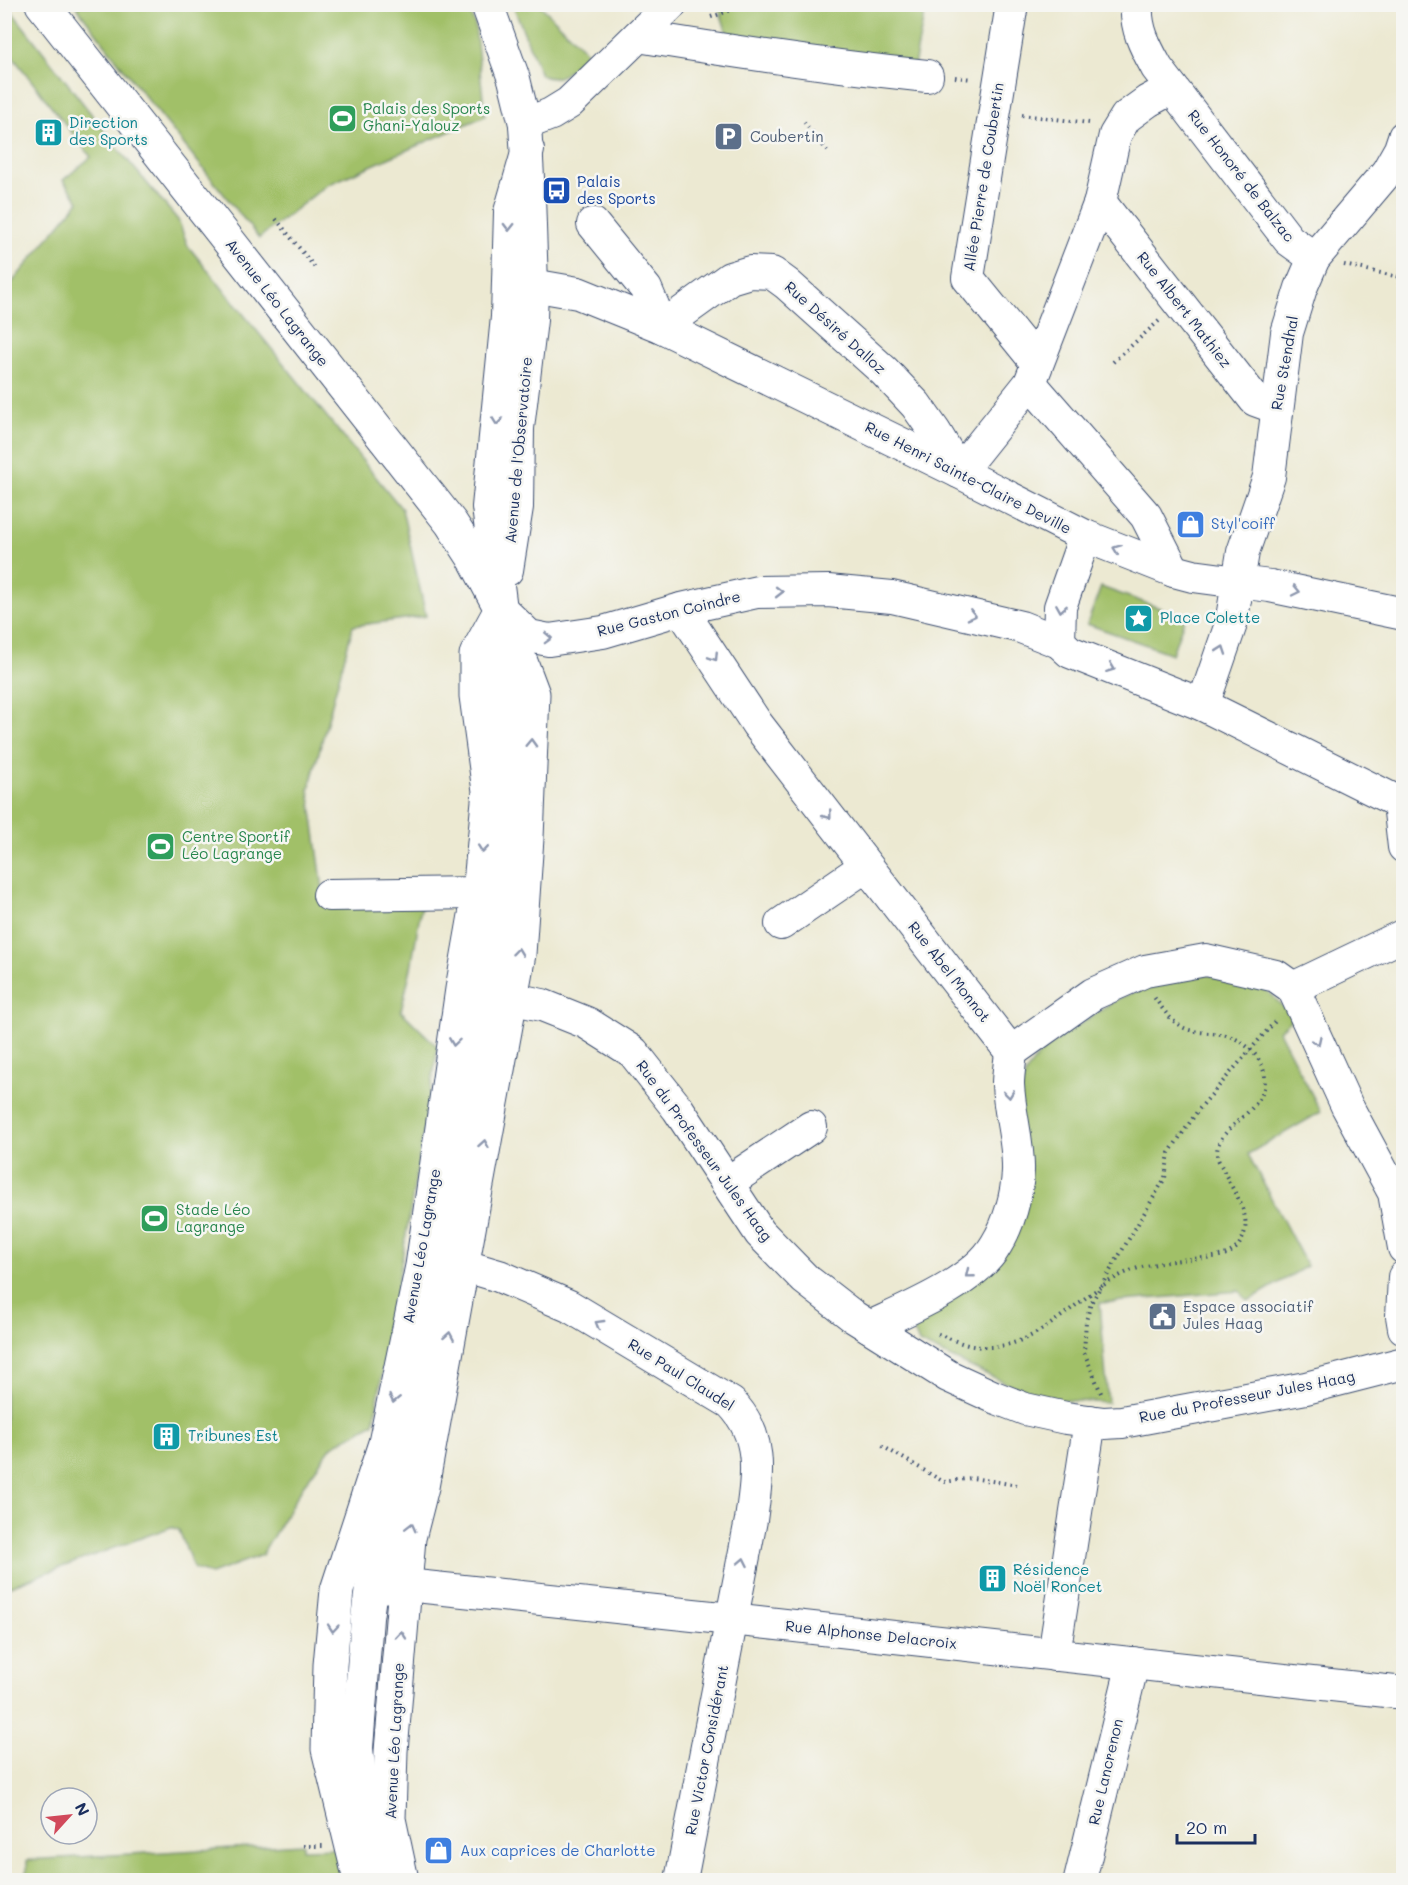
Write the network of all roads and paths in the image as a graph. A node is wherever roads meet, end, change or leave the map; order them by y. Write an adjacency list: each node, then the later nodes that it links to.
1 (42, 4): 33 (main road, Avenue Léo Lagrange)
2 (487, 4): 14 (street, Avenue de l'Observatoire)
3 (671, 4): 8 (street)
4 (749, 4): 7 (path)
5 (1012, 4): 11 (street, Allée Pierre de Coubertin)
6 (1137, 4): 10 (street, Rue Honoré de Balzac)
7 (732, 10)
8 (638, 36): 9 (street); 14 (street)
9 (940, 76): 11 (path)
10 (1172, 88): 17 (street); 20 (street, Rue Honoré de Balzac)
11 (997, 97): 13 (path); 27 (street, Allée Pierre de Coubertin)
12 (804, 122): 16 (path)
13 (1096, 124)
14 (527, 137): 23 (street, Avenue de l'Observatoire); 33 (street, Avenue de l'Observatoire, one-way to 33)
15 (1404, 137): 20 (street, Rue Stendhal)
16 (830, 154)
17 (1100, 202): 24 (street, Rue Albert Mathiez); 27 (street)
18 (276, 219): 21 (path)
19 (593, 224): 25 (street)
20 (1314, 258): 22 (path); 28 (street, Rue Stendhal)
21 (316, 269)
22 (1404, 278)
23 (532, 285): 25 (street, Rue Henri Sainte-Claire Deville); 33 (street, Avenue de l'Observatoire)
24 (1179, 303): 26 (path); 28 (street, Rue Albert Mathiez)
25 (662, 327): 29 (street, Rue Henri Sainte-Claire Deville); 29 (street, Rue Désiré Dalloz)
26 (1113, 362)
27 (1034, 373): 29 (street); 31 (street, Allée Pierre de Coubertin)
28 (1277, 408): 32 (street, Rue Stendhal)
29 (959, 472): 30 (street, Rue Henri Sainte-Claire Deville)
30 (1085, 536): 31 (street, one-way to 30); 36 (street, Rue Henri Sainte-Claire Deville, one-way to 36)
31 (1174, 571): 32 (street)
32 (1238, 582): 35 (street, one-way to 35); 37 (street, one-way to 32)
33 (501, 609): 34 (street, Rue Gaston Coindre, one-way to 34); 41 (main road, Avenue Léo Lagrange, one-way to 41); 46 (street, Avenue Léo Lagrange); 46 (main road, Avenue Léo Lagrange, one-way to 33)
34 (681, 609): 36 (street, Rue Gaston Coindre, one-way to 36); 40 (street, Rue Abel Monnot, one-way to 40)
35 (1404, 614)
36 (1059, 642): 37 (street, one-way to 37)
37 (1203, 705): 38 (street)
38 (1401, 804): 39 (street)
39 (1404, 847)
40 (866, 866): 43 (street); 49 (street, Rue Abel Monnot)
41 (479, 893): 42 (street); 46 (main road, Avenue Léo Lagrange)
42 (329, 895)
43 (781, 924)
44 (1404, 935): 47 (street)
45 (1139, 974): 47 (street); 48 (path); 49 (street)
46 (486, 993): 51 (street, Rue du Professeur Jules Haag); 53 (main road, Avenue Léo Lagrange, one-way to 46); 64 (street, Avenue Léo Lagrange); 65 (main road, Avenue Léo Lagrange, one-way to 65)
47 (1295, 994): 48 (path); 52 (street, one-way to 52)
48 (1251, 1049): 55 (path); 55 (path)
49 (1011, 1052): 56 (street, one-way to 56)
50 (811, 1126): 51 (street)
51 (728, 1183): 56 (street, Rue du Professeur Jules Haag)
52 (1404, 1248)
53 (462, 1265): 63 (main road, Avenue Léo Lagrange, one-way to 53); 66 (street, Rue Paul Claudel, one-way to 53)
54 (1404, 1277): 57 (street)
55 (1100, 1286): 58 (path); 60 (path)
56 (870, 1327): 60 (street, Rue du Professeur Jules Haag)
57 (1404, 1328)
58 (936, 1333)
59 (1404, 1363): 60 (street, Rue du Professeur Jules Haag)
60 (1096, 1408): 67 (street)
61 (882, 1446): 62 (path)
62 (1017, 1485)
63 (406, 1585): 64 (street, Rue Alphonse Delacroix); 66 (street, Rue Alphonse Delacroix); 72 (main road, Avenue Léo Lagrange, one-way to 63)
64 (371, 1588): 65 (street, Rue Alphonse Delacroix); 71 (street, Avenue Léo Lagrange)
65 (337, 1590): 70 (main road, Avenue Léo Lagrange, one-way to 70)
66 (731, 1619): 67 (street, Rue Alphonse Delacroix); 73 (street, Rue Victor Considérant)
67 (1054, 1655): 68 (street, Rue Alphonse Delacroix)
68 (1133, 1663): 69 (street, Rue Alphonse Delacroix); 74 (street, Rue Lancrenon)
69 (1404, 1694)
70 (360, 1881)
71 (380, 1881)
72 (402, 1881)
73 (681, 1881)
74 (1080, 1881)

